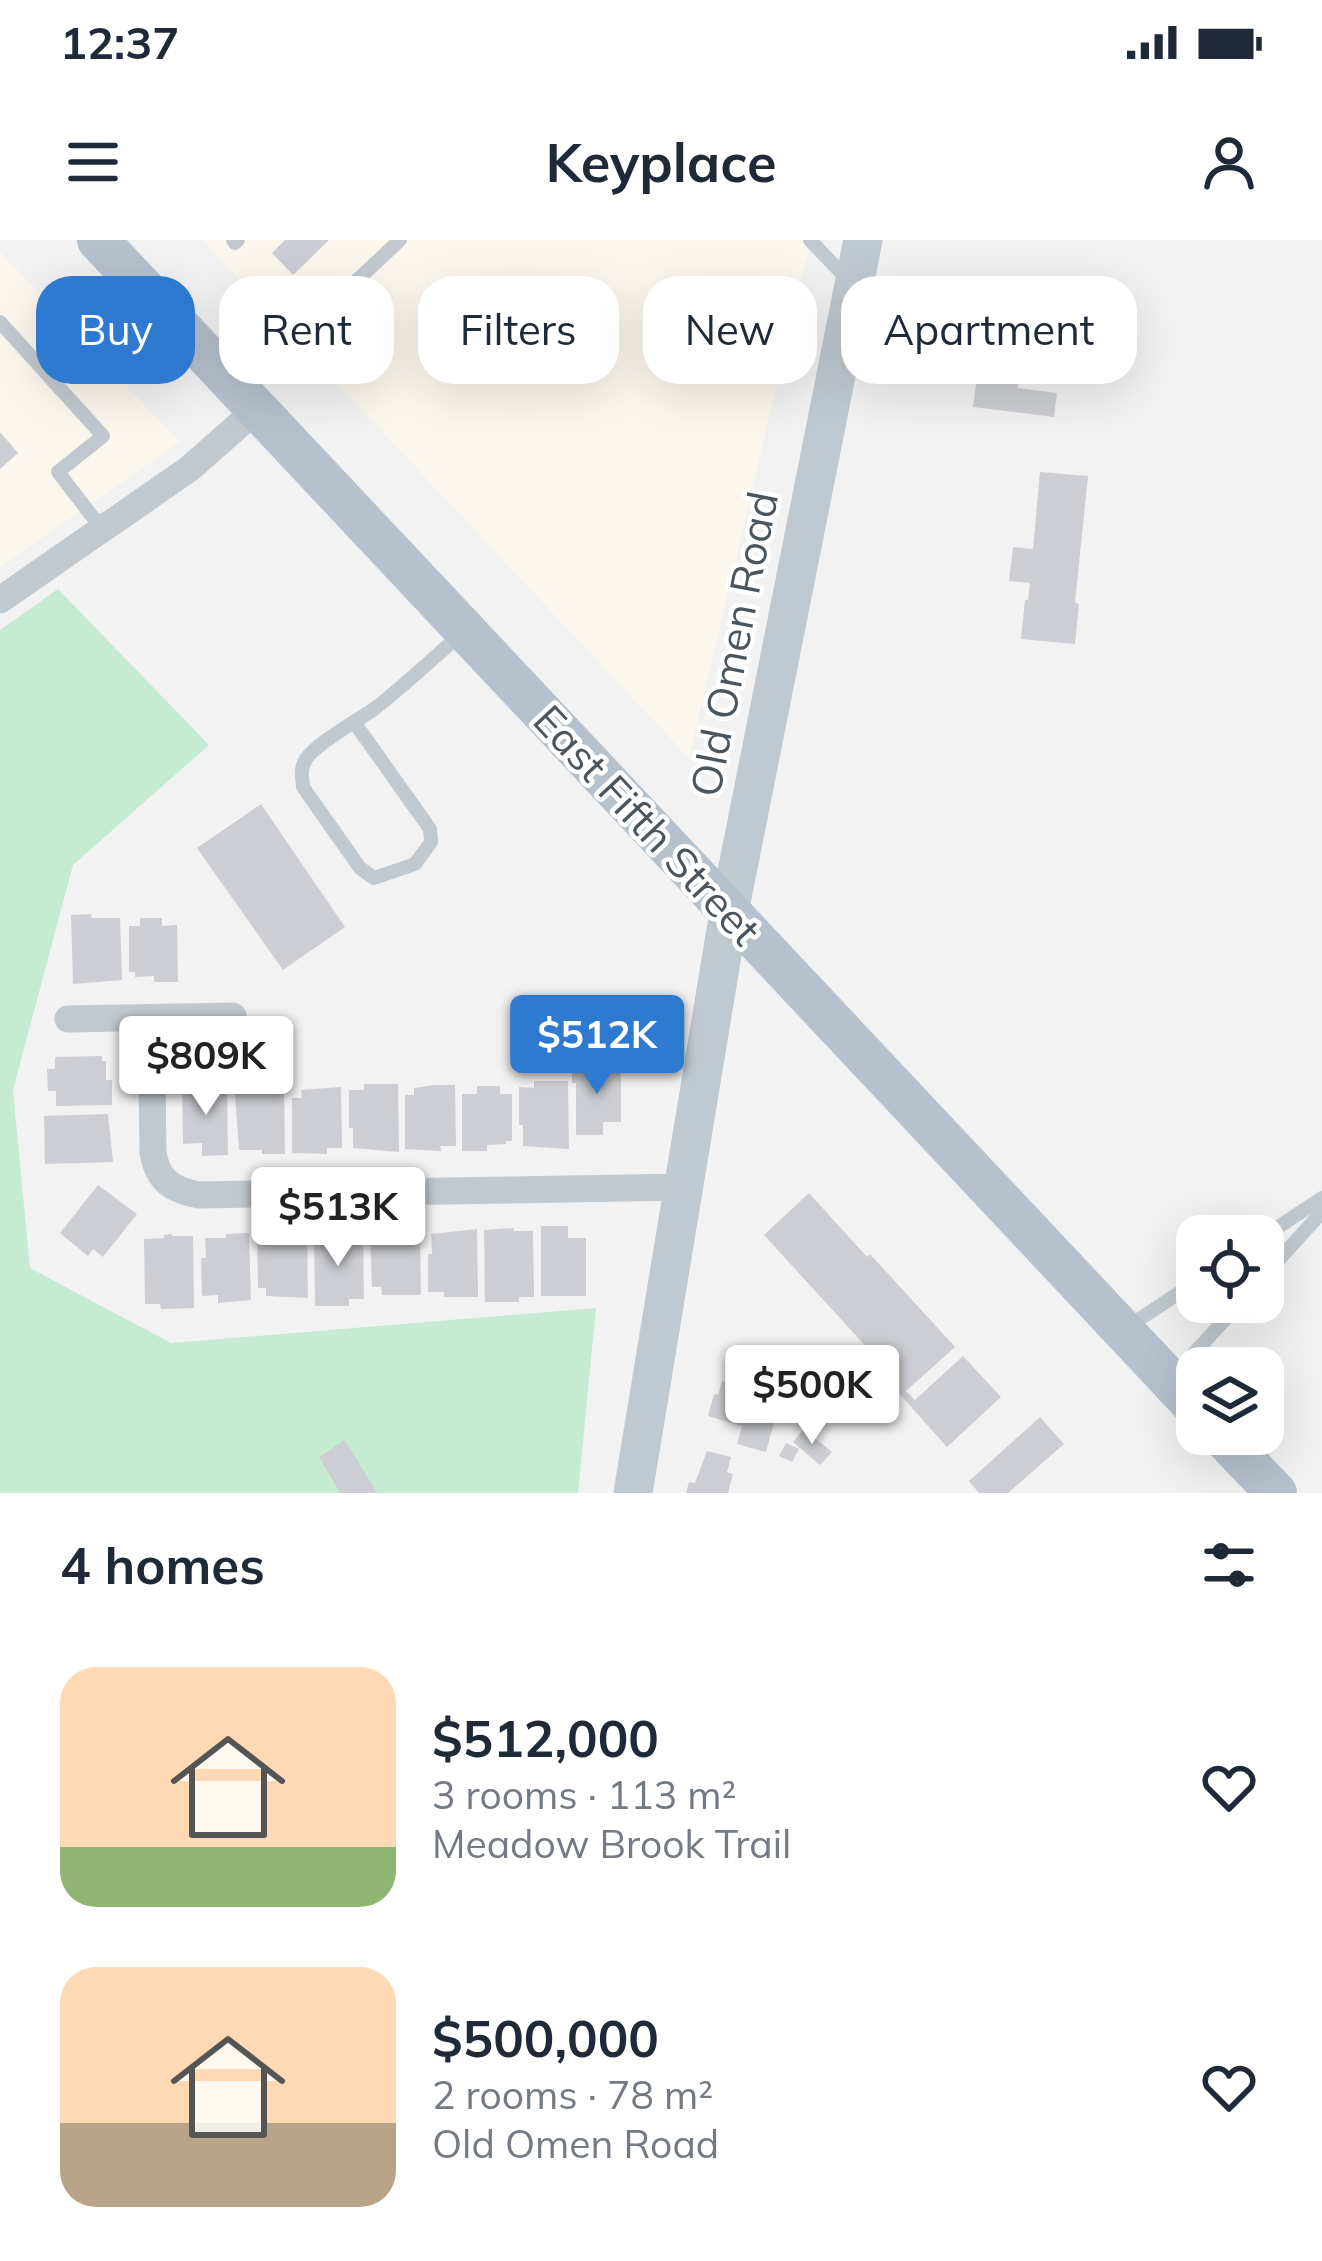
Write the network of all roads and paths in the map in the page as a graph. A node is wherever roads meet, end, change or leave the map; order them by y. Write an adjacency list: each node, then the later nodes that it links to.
1 (98, 240): 9 (main road, East Fifth Street)
2 (400, 240): 9 (lane)
3 (810, 240): 5 (lane)
4 (863, 240): 6 (street, Old Omen Road)
5 (844, 276)
6 (856, 276)
7 (0, 323): 10 (lane)
8 (841, 352): 14 (street, Old Omen Road)
9 (247, 401): 10 (street); 12 (main road, East Fifth Street)
10 (102, 529): 11 (street)
11 (0, 600)
12 (464, 631): 13 (lane); 14 (main road, East Fifth Street)
13 (354, 722): 13 (lane)
14 (729, 912): 18 (street, Old Omen Road); 24 (main road, East Fifth Street)
15 (232, 1016): 16 (street)
16 (151, 1018): 17 (street); 18 (street)
17 (68, 1019)
18 (685, 1187): 27 (street, Old Omen Road)
19 (1322, 1198): 21 (lane)
20 (1322, 1212): 22 (lane)
21 (1284, 1223)
22 (1284, 1254)
23 (1176, 1295): 24 (lane)
24 (1123, 1331): 25 (main road, East Fifth Street)
25 (1176, 1388)
26 (1240, 1455): 28 (main road)
27 (633, 1493)
28 (1276, 1493)

